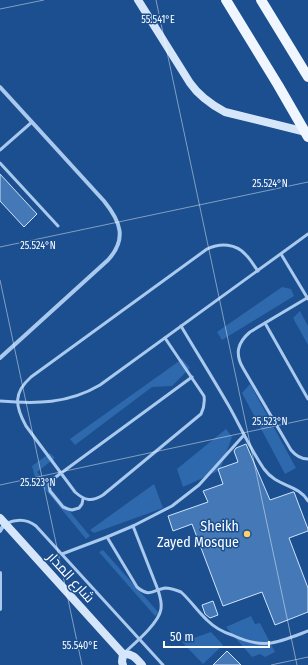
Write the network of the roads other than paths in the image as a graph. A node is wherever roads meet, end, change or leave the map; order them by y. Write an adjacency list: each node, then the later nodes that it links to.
1 (138, 0): 7 (street)
2 (226, 0): 7 (main road)
3 (261, 0): 4 (main road)
4 (308, 77)
5 (0, 86): 6 (street)
6 (32, 122): 8 (lane); 18 (street)
7 (307, 134)
8 (0, 150)
9 (0, 163): 10 (lane)
10 (58, 226)
11 (308, 234): 12 (lane)
12 (282, 254): 13 (lane); 14 (lane)
13 (258, 271): 16 (lane); 22 (lane)
14 (308, 299): 15 (lane)
15 (265, 323): 20 (lane); 24 (lane)
16 (181, 326): 17 (lane); 23 (lane)
17 (165, 338): 19 (lane); 22 (lane)
18 (0, 358)
19 (192, 377): 25 (lane); 26 (lane)
20 (308, 399)
21 (0, 401): 22 (lane)
22 (17, 402): 25 (lane)
23 (244, 435): 27 (lane); 29 (lane)
24 (308, 459)
25 (61, 473): 26 (lane); 26 (lane)
26 (84, 499)
27 (308, 501)
28 (3, 520): 30 (street); 32 (lane); 38 (street, شارع المدار)
29 (133, 526): 31 (lane); 34 (lane)
30 (0, 531)
31 (107, 537): 32 (lane); 34 (lane)
32 (62, 554): 37 (lane)
33 (0, 573): 35 (street)
34 (158, 590): 36 (lane); 37 (lane)
35 (0, 609)
36 (308, 630)
37 (140, 639): 38 (lane); 41 (lane)
38 (123, 654): 39 (street); 40 (street, شارع المدار)
39 (122, 665)
40 (142, 665)
41 (163, 665)

